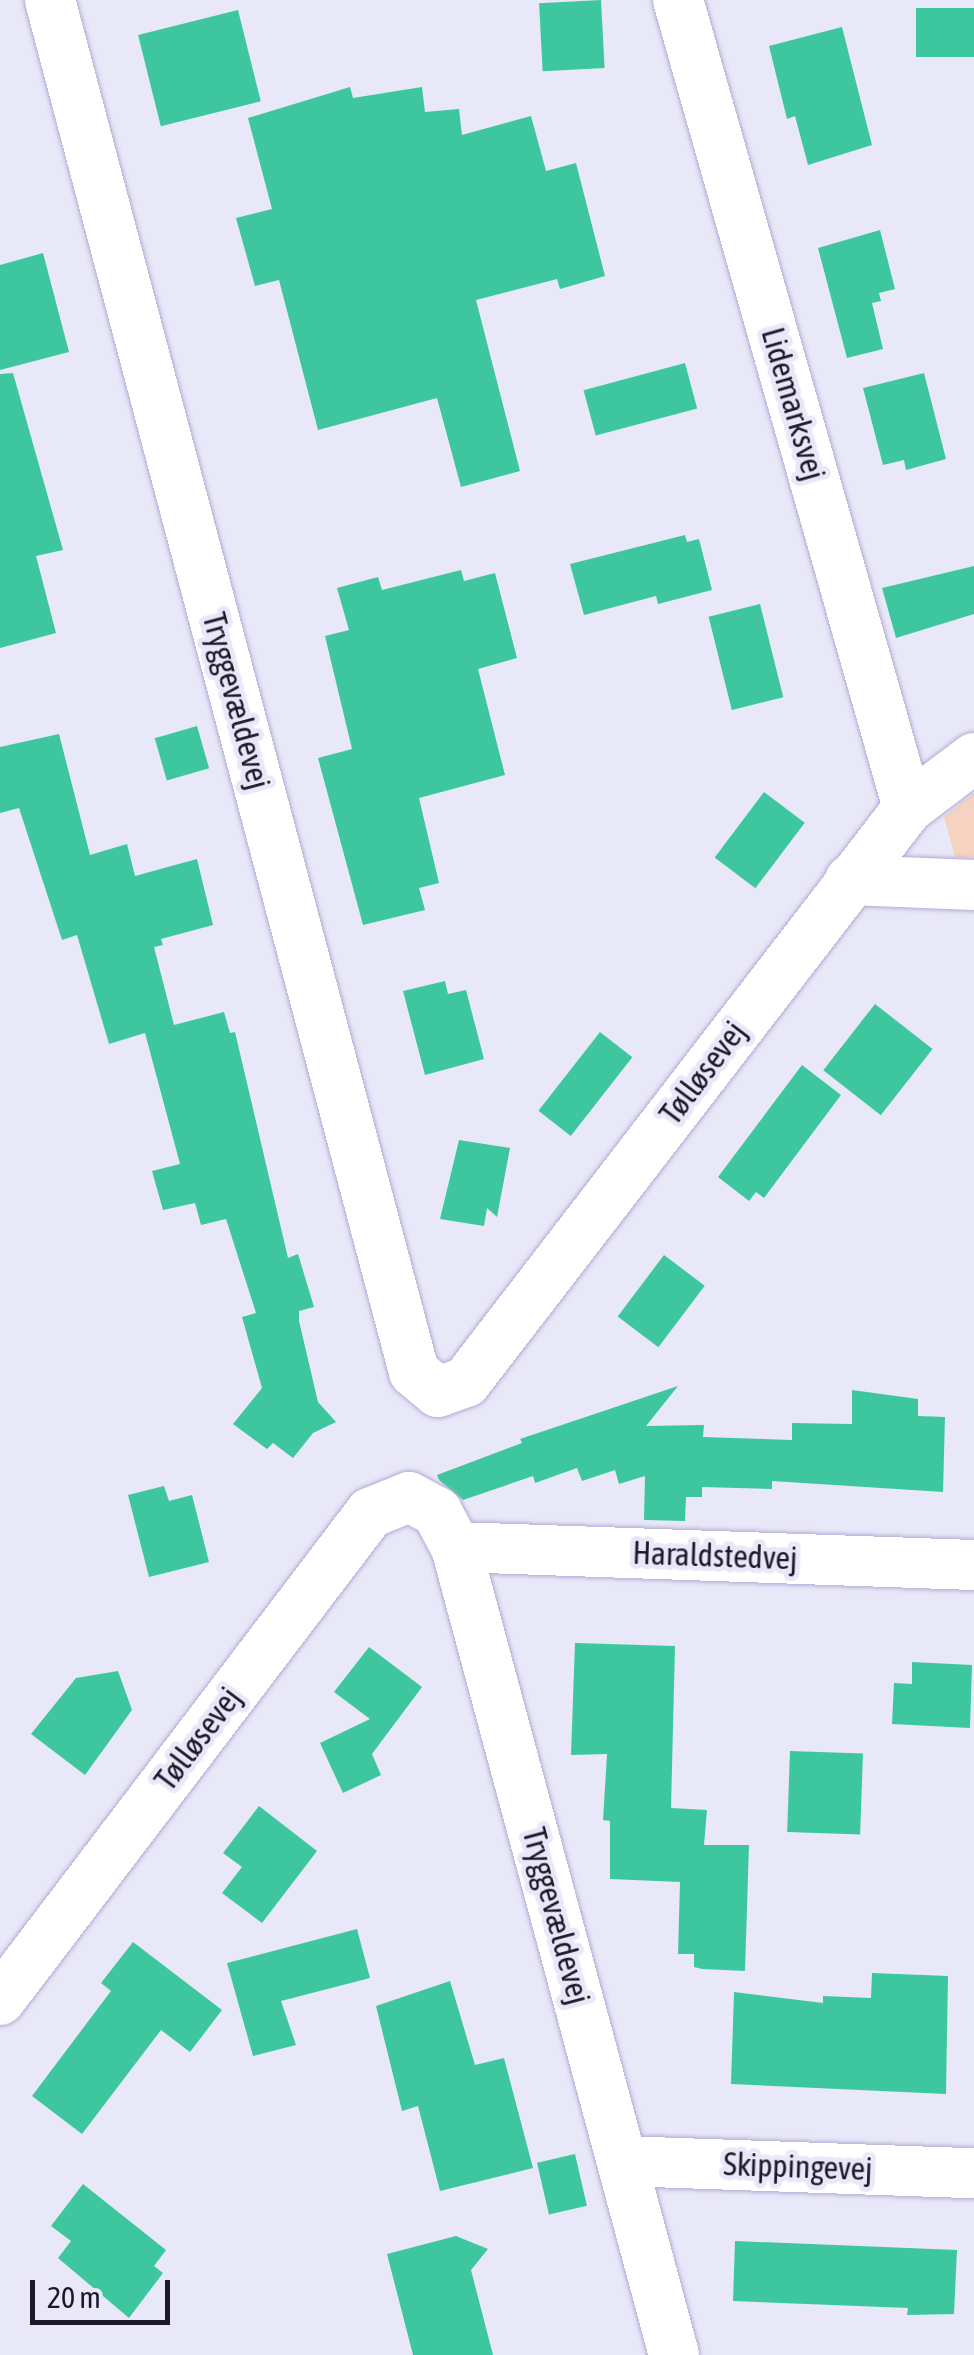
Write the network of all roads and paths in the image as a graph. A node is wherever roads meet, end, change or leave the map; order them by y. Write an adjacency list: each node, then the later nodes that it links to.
1 (50, 0): 7 (street, Tryggevældevej)
2 (678, 0): 4 (street, Lidemarksvej)
3 (974, 758): 4 (street, Tølløsevej)
4 (908, 808): 5 (street, Tølløsevej)
5 (850, 880): 6 (street); 7 (street, Tølløsevej)
6 (974, 885)
7 (438, 1392)
8 (409, 1496): 9 (street, Tryggevældevej); 11 (street, Tølløsevej)
9 (456, 1547): 10 (street, Haraldstedvej); 12 (street, Tryggevældevej)
10 (974, 1566)
11 (0, 2000)
12 (622, 2161): 13 (street, Skippingevej); 14 (street, Tryggevældevej)
13 (974, 2173)
14 (674, 2355)

